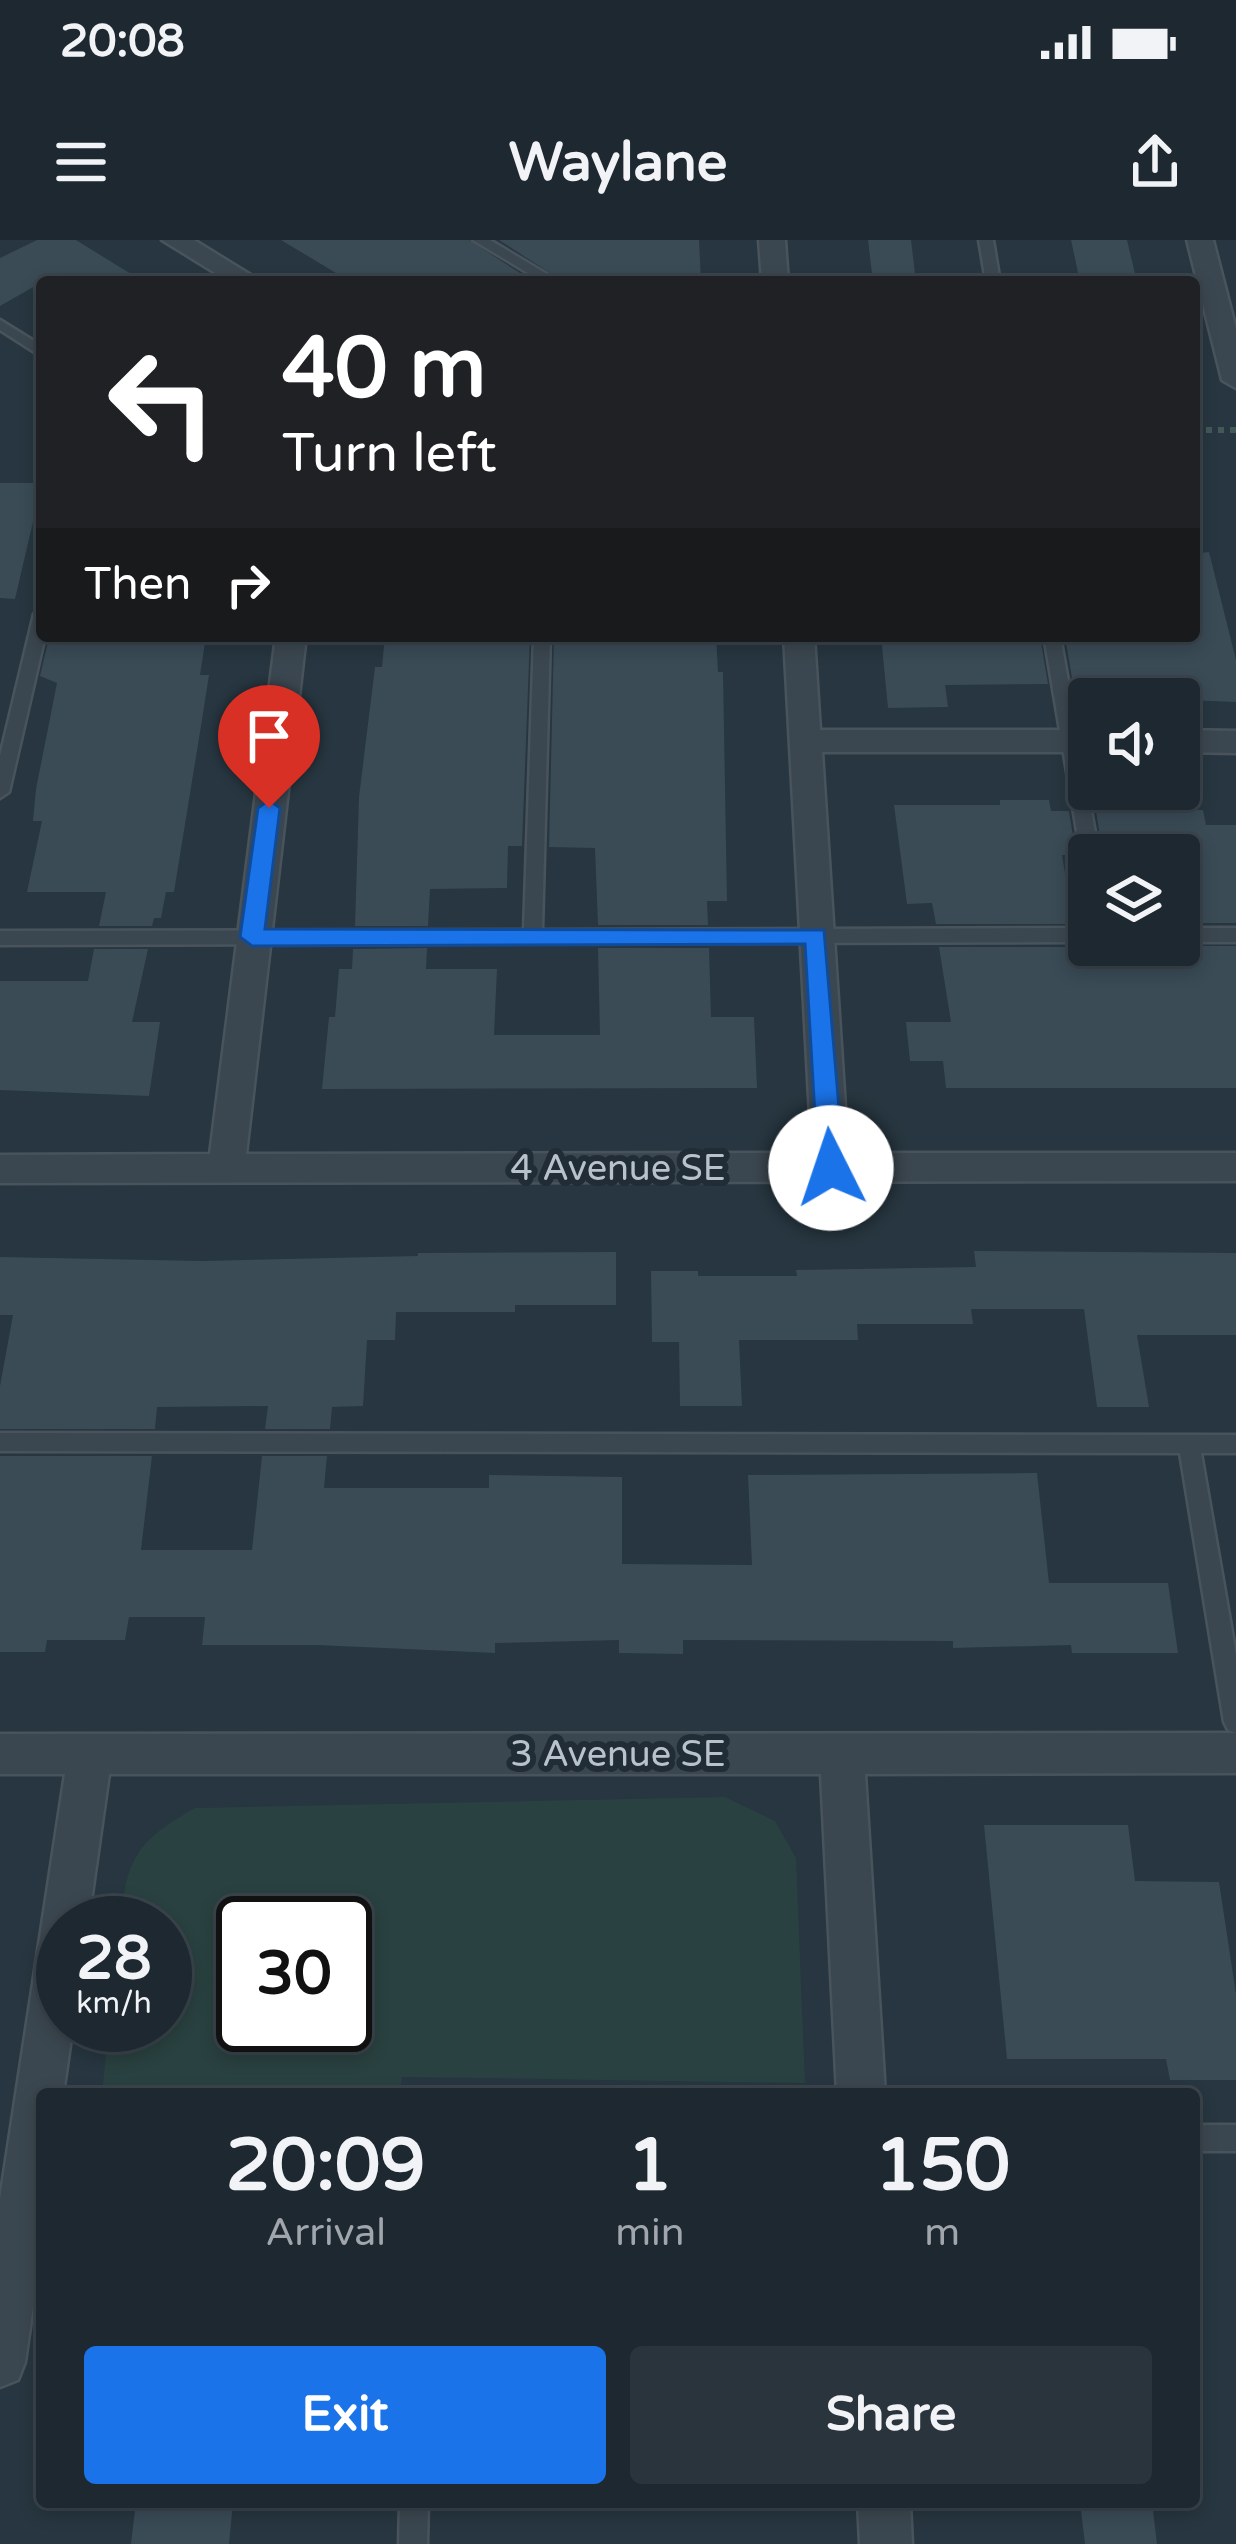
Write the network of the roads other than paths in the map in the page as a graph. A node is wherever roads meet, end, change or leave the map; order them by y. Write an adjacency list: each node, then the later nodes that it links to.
1 (175, 240): 6 (street)
2 (480, 240): 7 (lane)
3 (772, 240): 8 (street)
4 (986, 240): 9 (lane)
5 (1199, 240): 12 (street)
6 (238, 276)
7 (543, 276)
8 (775, 276)
9 (992, 276)
10 (0, 324): 11 (lane)
11 (36, 348)
12 (1236, 380)
13 (36, 639): 23 (lane)
14 (290, 642): 28 (street)
15 (542, 642): 29 (lane)
16 (799, 642): 19 (street)
17 (1054, 642): 18 (lane)
18 (1068, 698)
19 (806, 741): 20 (street); 27 (street)
20 (1068, 741)
21 (1200, 742): 22 (street)
22 (1236, 742)
23 (0, 792)
24 (1068, 935): 27 (lane)
25 (1200, 935): 26 (lane)
26 (1236, 935)
27 (816, 936): 29 (lane); 32 (street)
28 (252, 937): 29 (lane); 30 (lane); 34 (street)
29 (533, 937)
30 (0, 938)
31 (1236, 1167): 32 (street, 4 Avenue SE)
32 (831, 1168): 34 (street, 4 Avenue SE)
33 (0, 1169): 34 (street, 4 Avenue SE)
34 (226, 1169)
35 (0, 1442): 36 (lane)
36 (1189, 1444): 37 (lane); 38 (lane)
37 (1236, 1444)
38 (1236, 1721)
39 (1236, 1753): 42 (street, 3 Avenue SE)
40 (0, 1754): 41 (street, 3 Avenue SE)
41 (90, 1754): 42 (street, 3 Avenue SE); 43 (street)
42 (842, 1754): 46 (street)
43 (69, 1896)
44 (46, 2052): 45 (street)
45 (41, 2088)
46 (860, 2088)
47 (36, 2120): 50 (street)
48 (1200, 2138): 49 (lane)
49 (1236, 2138)
50 (0, 2362)
51 (414, 2508): 53 (lane)
52 (884, 2508): 54 (street)
53 (412, 2544)
54 (886, 2544)

